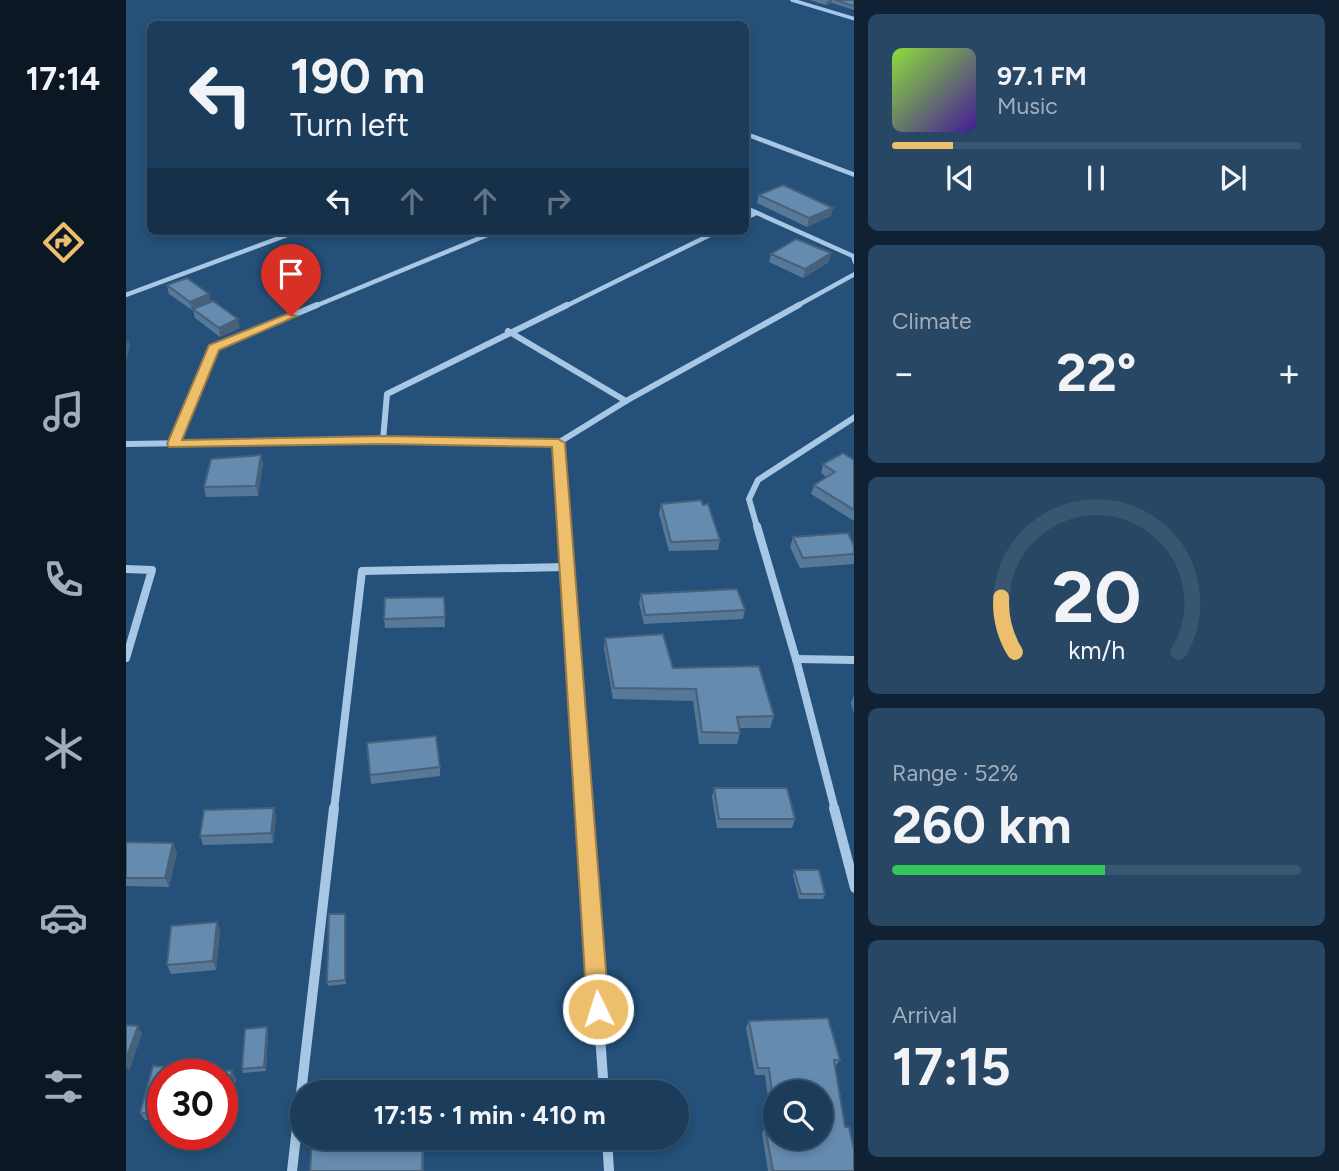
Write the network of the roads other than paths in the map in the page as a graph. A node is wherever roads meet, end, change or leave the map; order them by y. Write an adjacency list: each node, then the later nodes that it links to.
1 (792, 0): 2 (street)
2 (854, 19)
3 (749, 135): 4 (street)
4 (854, 175)
5 (749, 210): 6 (street)
6 (756, 213): 7 (street); 11 (street)
7 (749, 216)
8 (287, 235): 13 (street)
9 (487, 235): 20 (street)
10 (710, 235): 14 (street)
11 (854, 262)
12 (854, 274): 15 (street)
13 (126, 295)
14 (508, 331): 15 (street); 17 (street)
15 (626, 401): 18 (street)
16 (854, 417): 24 (street)
17 (383, 440): 18 (street); 20 (street)
18 (558, 443): 21 (street)
19 (126, 444): 20 (street)
20 (173, 444)
21 (566, 568): 27 (street); 29 (street)
22 (126, 569): 23 (street)
23 (126, 658)
24 (796, 659): 25 (street); 26 (street)
25 (854, 660)
26 (854, 888)
27 (603, 1080)
28 (608, 1150): 30 (street)
29 (292, 1171)
30 (610, 1171)

